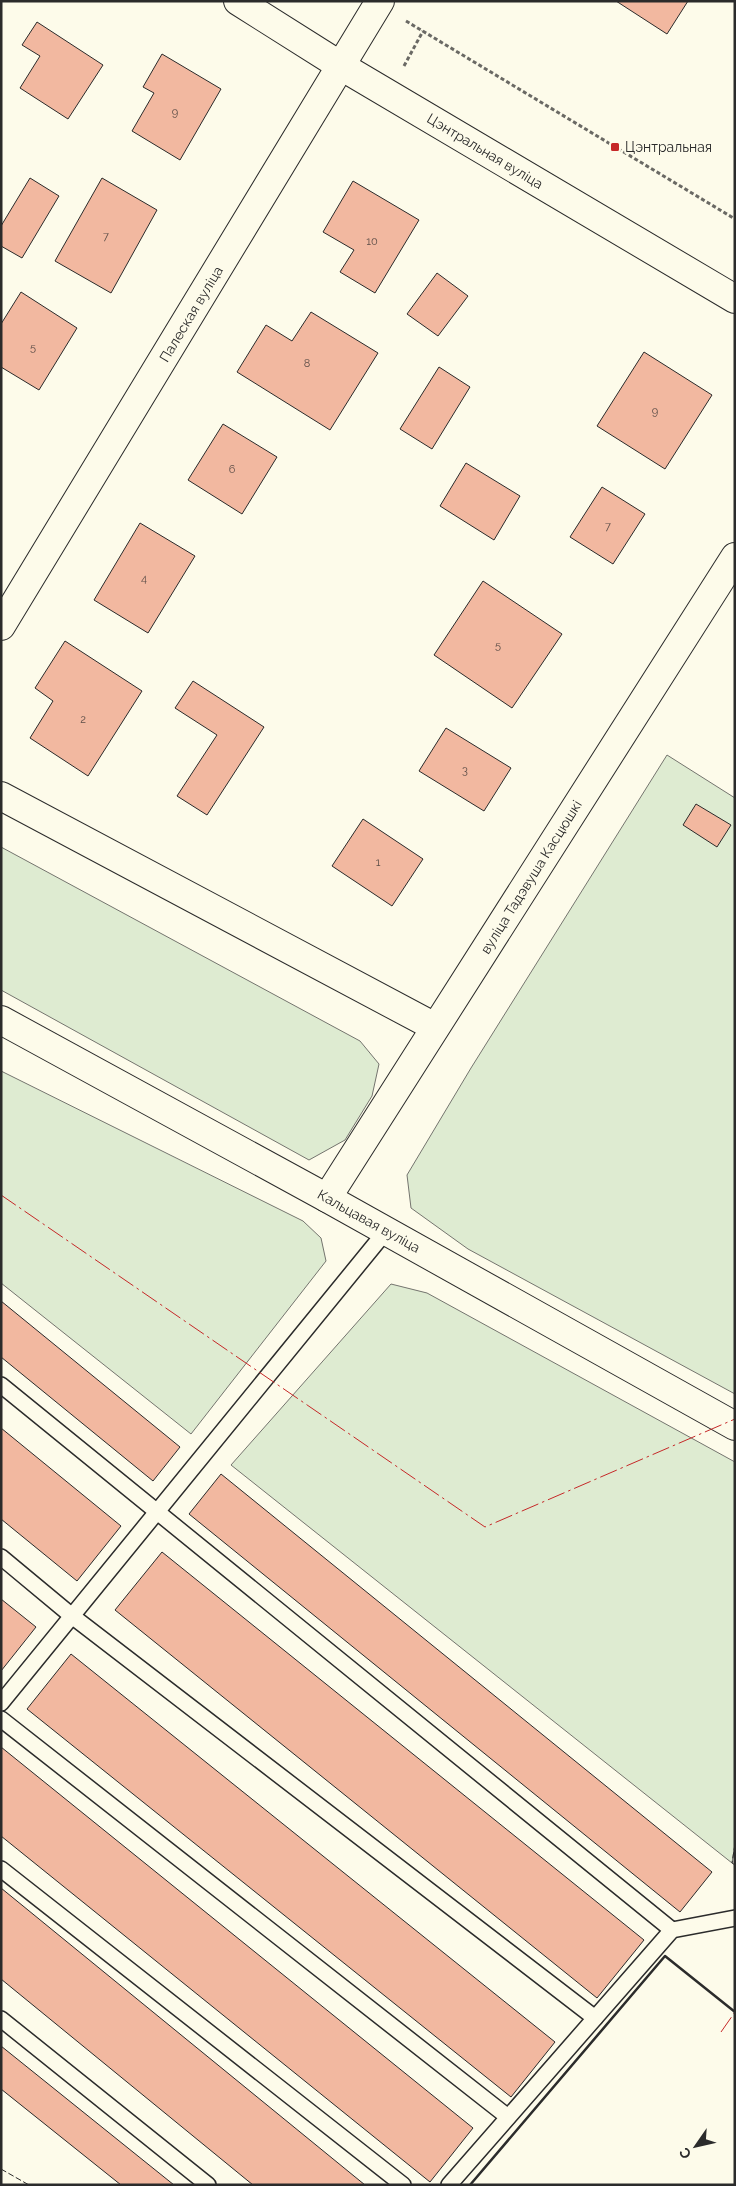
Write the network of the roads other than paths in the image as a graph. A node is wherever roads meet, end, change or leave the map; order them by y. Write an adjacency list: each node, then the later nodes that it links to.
1 (238, 1): 3 (street, Цэнтральная вуліца)
2 (379, 3): 3 (street, Палеская вуліца)
3 (341, 66): 4 (street, Цэнтральная вуліца); 6 (street, Палеская вуліца)
4 (735, 299)
5 (735, 557): 9 (street, вуліца Тадэвуша Касцюшкі)
6 (1, 626)
7 (1, 796): 9 (street)
8 (1, 1020): 10 (street, Кальцавая вуліца)
9 (435, 1027): 10 (street, вуліца Тадэвуша Касцюшкі)
10 (327, 1198): 11 (street, Кальцавая вуліца)
11 (386, 1231): 13 (street, Кальцавая вуліца); 14 (lane)
12 (1, 1385): 14 (lane)
13 (735, 1426)
14 (156, 1512): 16 (lane); 21 (lane)
15 (1, 1557): 16 (lane)
16 (72, 1616): 17 (lane); 22 (lane)
17 (1, 1703)
18 (1, 1719): 24 (lane)
19 (1, 1869): 26 (lane)
20 (735, 1918): 21 (lane)
21 (672, 1930): 22 (lane)
22 (595, 2018): 24 (lane)
23 (1, 2019): 25 (lane)
24 (508, 2117): 27 (lane)
25 (208, 2185)
26 (403, 2185)
27 (450, 2185)

